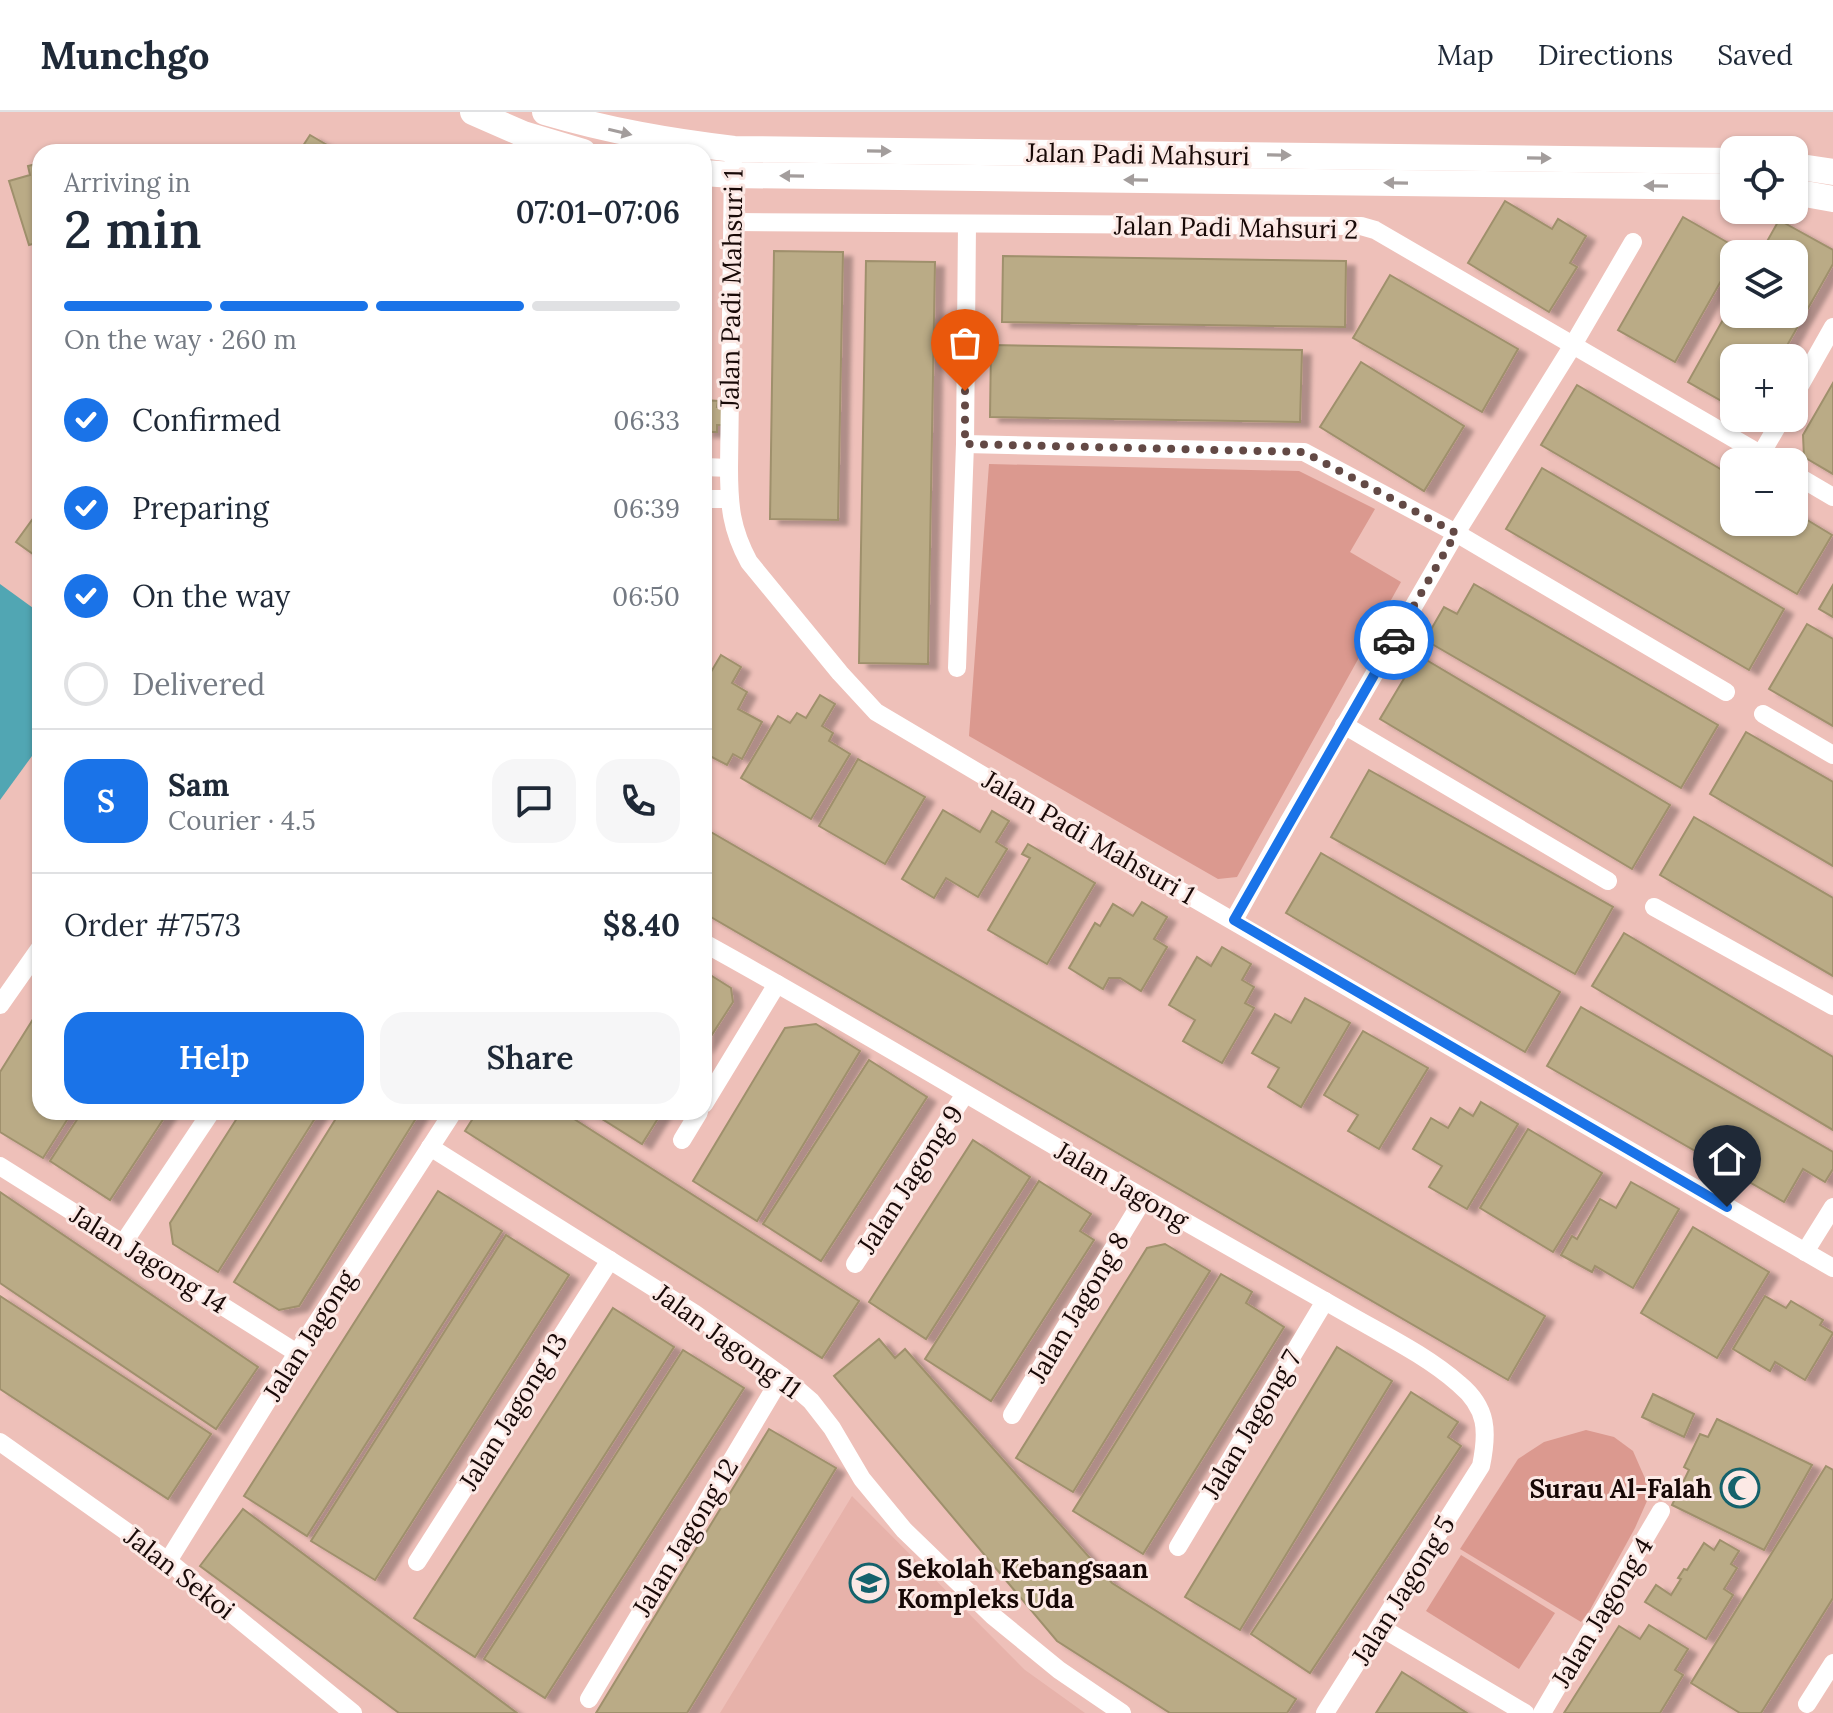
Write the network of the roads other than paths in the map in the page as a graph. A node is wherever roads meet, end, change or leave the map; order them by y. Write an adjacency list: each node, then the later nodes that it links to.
1 (473, 112): 3 (main road)
2 (545, 112): 4 (main road, Jalan Padi Mahsuri, one-way to 4)
3 (556, 144)
4 (687, 144)
5 (712, 147): 6 (main road, Jalan Padi Mahsuri, one-way to 6)
6 (734, 149): 7 (main road, Jalan Padi Mahsuri, one-way to 7); 11 (street, Jalan Padi Mahsuri 1)
7 (1720, 161)
8 (1808, 168): 9 (main road)
9 (1833, 172)
10 (712, 174): 11 (main road, Jalan Padi Mahsuri)
11 (732, 175): 12 (main road, Jalan Padi Mahsuri, one-way to 11); 15 (street, Jalan Padi Mahsuri 1)
12 (1720, 187)
13 (1808, 195): 14 (main road)
14 (1833, 199)
15 (732, 222): 16 (street, Jalan Padi Mahsuri 2); 24 (street, Jalan Padi Mahsuri 1)
16 (967, 224): 19 (street, Jalan Padi Mahsuri 2); 21 (street)
17 (1633, 242): 19 (street)
18 (1833, 327): 20 (street)
19 (1573, 345): 22 (street, Jalan Padi Mahsuri 2); 29 (street)
20 (1808, 371)
21 (965, 444): 29 (street); 30 (street)
22 (1750, 448)
23 (712, 467): 24 (street)
24 (729, 468): 28 (street, Jalan Padi Mahsuri 1)
25 (1808, 482): 26 (street)
26 (1833, 497)
27 (712, 499): 28 (street)
28 (729, 499): 37 (street, Jalan Padi Mahsuri 1)
29 (1456, 533): 31 (street); 33 (street)
30 (957, 668)
31 (1726, 692)
32 (1763, 714): 34 (street)
33 (1344, 725): 35 (street); 37 (street)
34 (1833, 755)
35 (1608, 881)
36 (1654, 907): 42 (street)
37 (1234, 920): 54 (street, Jalan Padi Mahsuri 1)
38 (712, 947): 40 (street, Jalan Jagong)
39 (32, 959): 41 (street)
40 (777, 984): 43 (street); 44 (street, Jalan Jagong)
41 (0, 1005)
42 (1833, 1006)
43 (712, 1091)
44 (965, 1094): 51 (street, Jalan Jagong); 56 (street, Jalan Jagong 9)
45 (206, 1120): 53 (street)
46 (448, 1120): 49 (street, Jalan Jagong)
47 (694, 1120): 48 (street)
48 (682, 1140)
49 (430, 1147): 55 (street, Jalan Jagong 11); 59 (street, Jalan Jagong)
50 (0, 1166): 53 (street, Jalan Jagong 14)
51 (1144, 1198): 58 (street, Jalan Jagong); 61 (street, Jalan Jagong 8)
52 (1833, 1207): 54 (street)
53 (124, 1242): 59 (street, Jalan Jagong 14)
54 (1805, 1252): 57 (street, Jalan Padi Mahsuri 1)
55 (610, 1260): 60 (street, Jalan Jagong 11); 67 (street, Jalan Jagong 13)
56 (855, 1264)
57 (1833, 1268)
58 (1325, 1301): 63 (street, Jalan Jagong); 65 (street, Jalan Jagong 7)
59 (297, 1353): 66 (street, Jalan Jagong)
60 (782, 1376): 70 (street, Jalan Jagong 12); 73 (street, Jalan Jagong 11)
61 (1012, 1415)
62 (0, 1442): 66 (street, Jalan Sekoi)
63 (1481, 1466): 68 (street, Jalan Jagong 5)
64 (1661, 1511): 76 (street, Jalan Jagong 4)
65 (1178, 1547)
66 (168, 1561): 72 (street, Jalan Sekoi)
67 (417, 1562)
68 (1380, 1627): 74 (street, Jalan Jagong 5); 75 (street)
69 (1833, 1663): 71 (street)
70 (589, 1699)
71 (1807, 1704)
72 (353, 1713)
73 (1122, 1713)
74 (1325, 1713)
75 (1525, 1713)
76 (1542, 1713)

